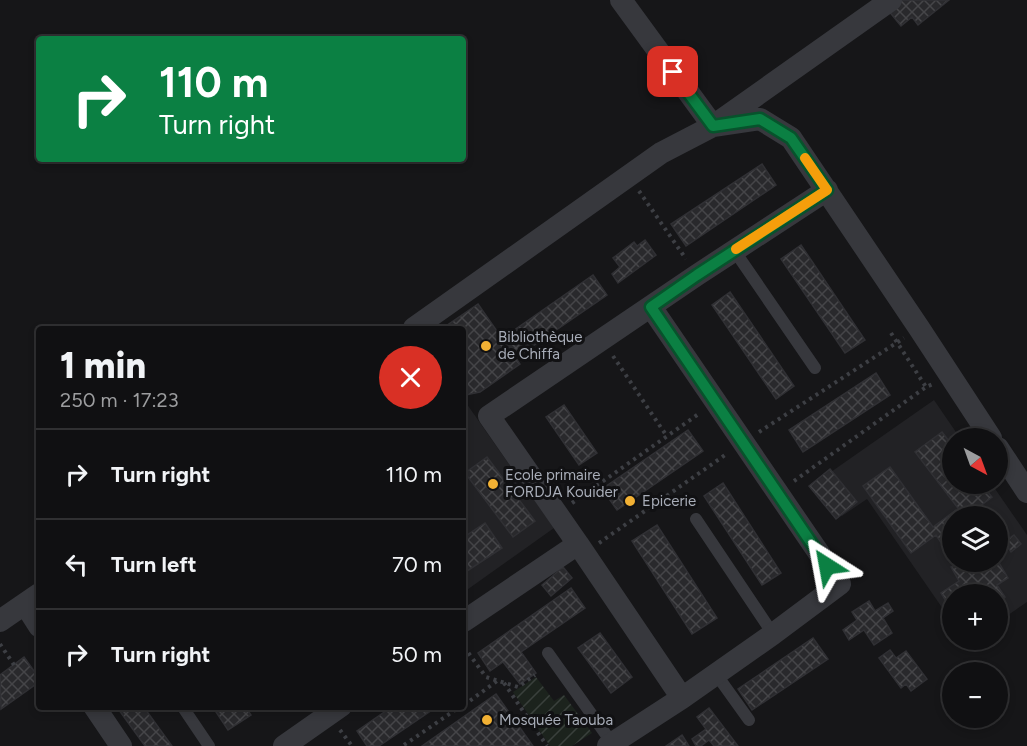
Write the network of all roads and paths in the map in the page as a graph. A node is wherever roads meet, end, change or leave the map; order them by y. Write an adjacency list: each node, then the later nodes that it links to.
1 (621, 0): 3 (street)
2 (891, 0): 3 (street)
3 (713, 126): 4 (street); 5 (street)
4 (629, 176): 7 (path); 9 (street)
5 (827, 190): 6 (street); 10 (street)
6 (734, 250): 7 (street); 14 (lane)
7 (697, 275): 8 (street)
8 (651, 307): 12 (street); 17 (street)
9 (417, 326)
10 (920, 328): 13 (path); 15 (street)
11 (891, 333): 13 (path)
12 (602, 339): 19 (path); 24 (street)
13 (897, 342): 16 (path); 20 (path)
14 (815, 368)
15 (950, 378): 16 (path); 18 (street)
16 (926, 387): 23 (path)
17 (716, 402): 19 (path); 20 (street)
18 (984, 428)
19 (666, 435): 24 (path)
20 (743, 443): 23 (street); 26 (path)
21 (1008, 463): 22 (street)
22 (1027, 492)
23 (777, 493): 31 (street)
24 (557, 513): 26 (street)
25 (696, 519): 31 (lane)
26 (581, 548): 29 (street); 40 (street)
27 (32, 599): 28 (street); 30 (street)
28 (36, 614)
29 (466, 620)
30 (0, 621)
31 (773, 634): 36 (street)
32 (0, 644): 35 (path)
33 (466, 650): 38 (path)
34 (548, 653): 47 (lane)
35 (14, 665)
36 (716, 674): 40 (street); 46 (lane)
37 (535, 675): 39 (path)
38 (498, 681): 39 (path); 41 (path)
39 (504, 683): 52 (path)
40 (682, 698): 47 (street)
41 (466, 703)
42 (97, 710): 48 (street)
43 (185, 710): 49 (lane)
44 (334, 710): 50 (street)
45 (456, 710): 51 (path)
46 (749, 720)
47 (610, 745)
48 (121, 746)
49 (209, 746)
50 (284, 746)
51 (404, 746)
52 (547, 746)

